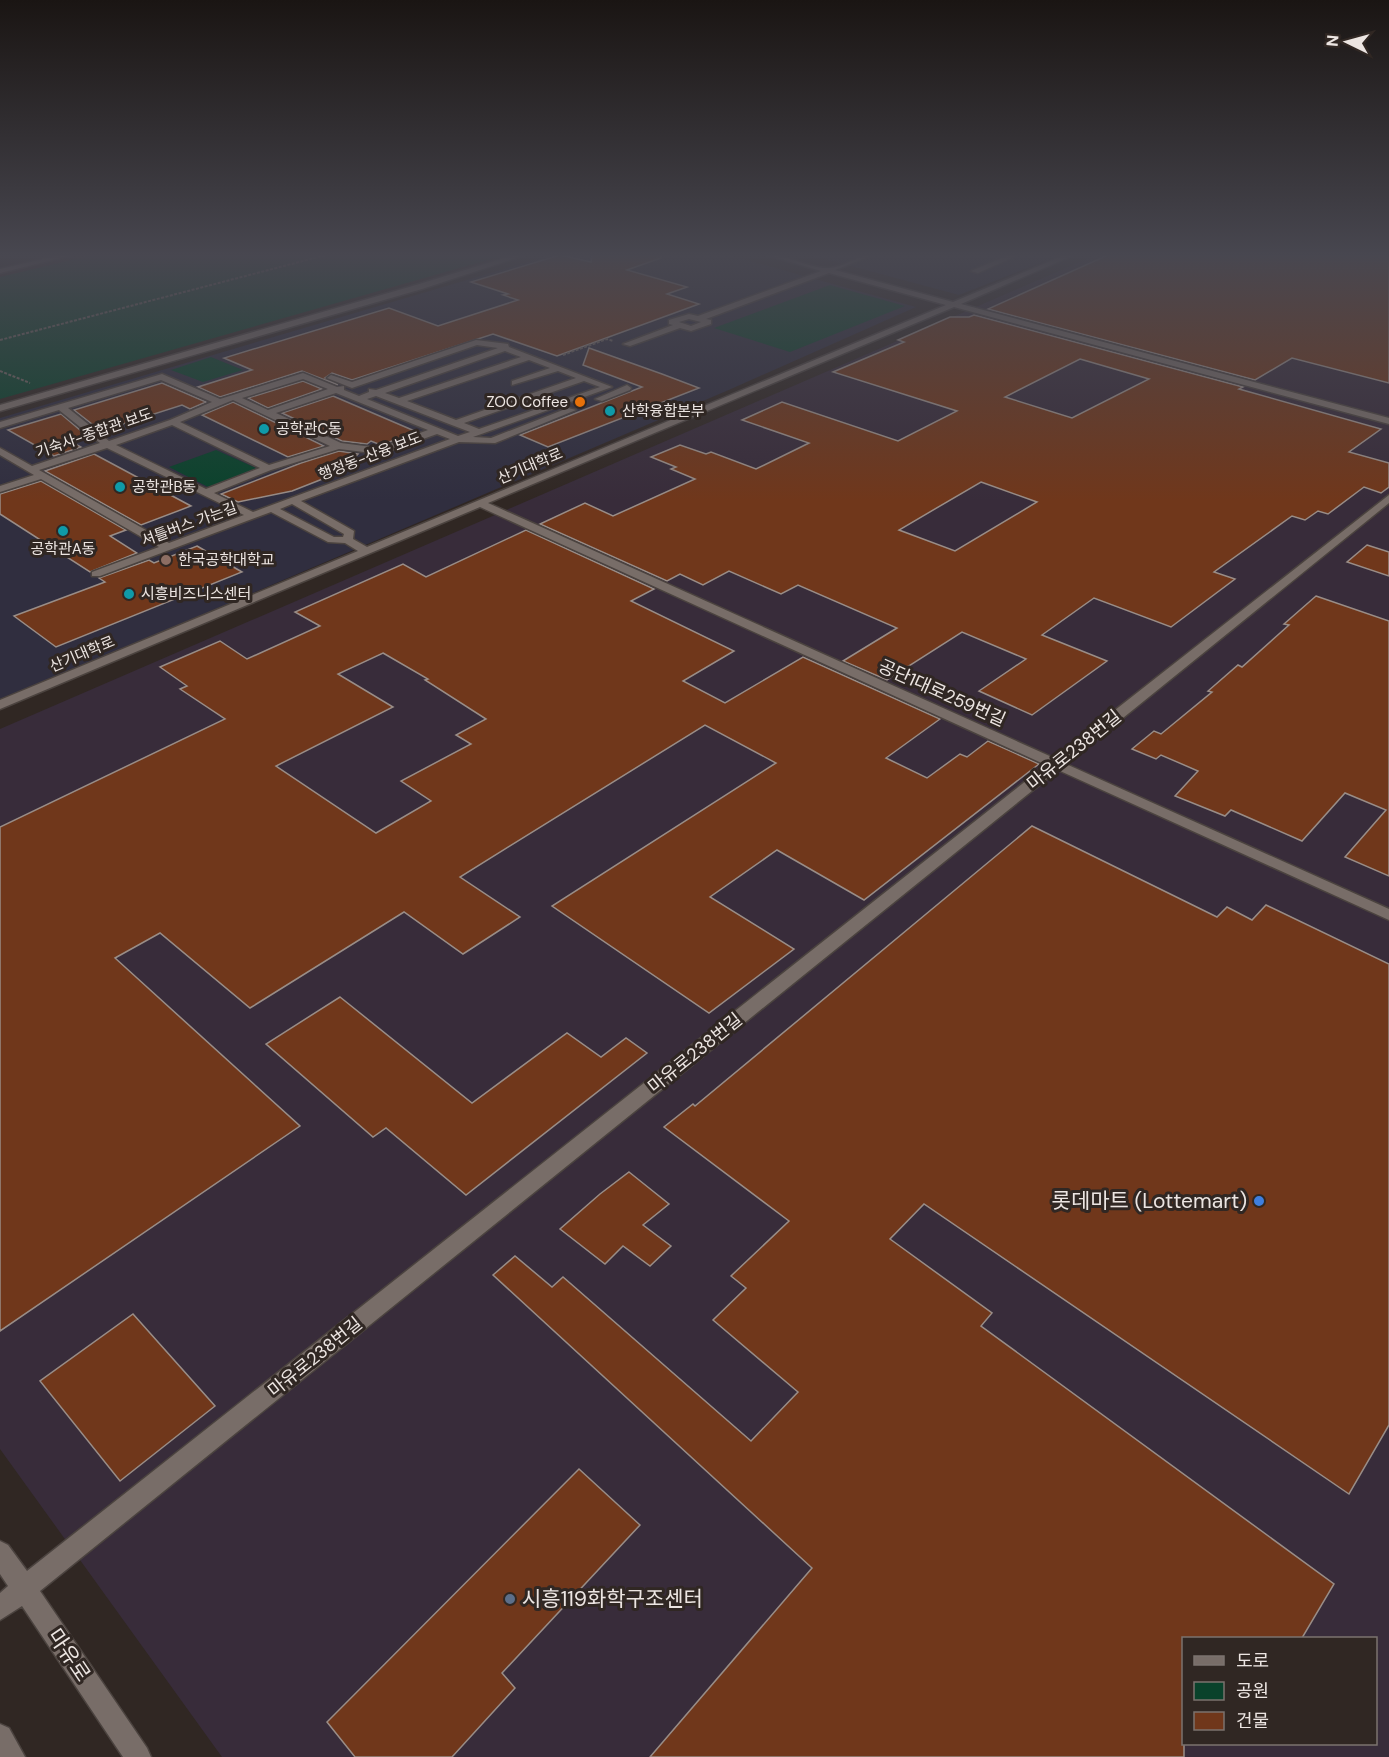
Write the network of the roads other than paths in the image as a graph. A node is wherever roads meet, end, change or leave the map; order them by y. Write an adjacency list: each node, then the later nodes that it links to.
1 (245, 337): 10 (street)
2 (648, 337): 5 (street)
3 (877, 337): 41 (street, 산기대학로)
4 (1072, 337): 25 (street)
5 (627, 344)
6 (529, 357): 7 (street); 14 (street); 19 (street)
7 (559, 369): 8 (street); 9 (street)
8 (584, 378): 26 (street); 29 (street, 행정동-산융 보도)
9 (515, 383)
10 (77, 385): 13 (street); 15 (street)
11 (352, 385): 12 (street); 14 (street); 18 (street); 30 (street)
12 (336, 390): 16 (street); 17 (street); 23 (street)
13 (59, 391): 20 (street); 22 (street)
14 (376, 392): 17 (street); 19 (street)
15 (99, 396): 18 (street); 20 (street)
16 (235, 398): 18 (street); 23 (street)
17 (357, 399): 28 (street)
18 (215, 400): 24 (street, 기숙사-종합관 보도)
19 (399, 401): 26 (street)
20 (78, 402): 21 (street)
21 (61, 407): 27 (street); 31 (street)
22 (0, 408)
23 (268, 413): 32 (street)
24 (173, 422): 31 (street, 기숙사-종합관 보도); 34 (street)
25 (1389, 422)
26 (456, 423): 29 (street)
27 (0, 425)
28 (435, 431): 30 (street); 32 (street)
29 (479, 432): 30 (street, 행정동-산융 보도)
30 (458, 439): 40 (street, 행정동-산융 보도)
31 (107, 444): 35 (street, 기숙사-종합관 보도); 38 (street)
32 (339, 446): 34 (street)
33 (0, 451): 35 (street)
34 (268, 468): 38 (street)
35 (32, 470): 36 (street, 기숙사-종합관 보도)
36 (42, 476): 37 (street, 기숙사-종합관 보도); 45 (street)
37 (0, 489)
38 (207, 492): 43 (street)
39 (1389, 498): 49 (street, 마유로238번길)
40 (293, 501): 42 (street, 셔틀버스 가는길); 44 (street)
41 (480, 503): 46 (street, 산기대학로); 49 (street, 공단1대로259번길)
42 (272, 509): 43 (street, 셔틀버스 가는길); 44 (street)
43 (254, 516): 45 (street, 셔틀버스 가는길)
44 (347, 540): 46 (street)
45 (168, 547): 47 (street, 셔틀버스 가는길)
46 (366, 551): 48 (street, 산기대학로)
47 (96, 574)
48 (0, 705)
49 (1056, 764): 50 (street, 공단1대로259번길); 52 (street, 마유로238번길)
50 (1389, 915)
51 (0, 1553): 52 (street, 마유로)
52 (24, 1589): 53 (street, 마유로238번길); 56 (street, 마유로)
53 (0, 1608)
54 (0, 1737): 55 (street)
55 (12, 1757)
56 (138, 1757)

